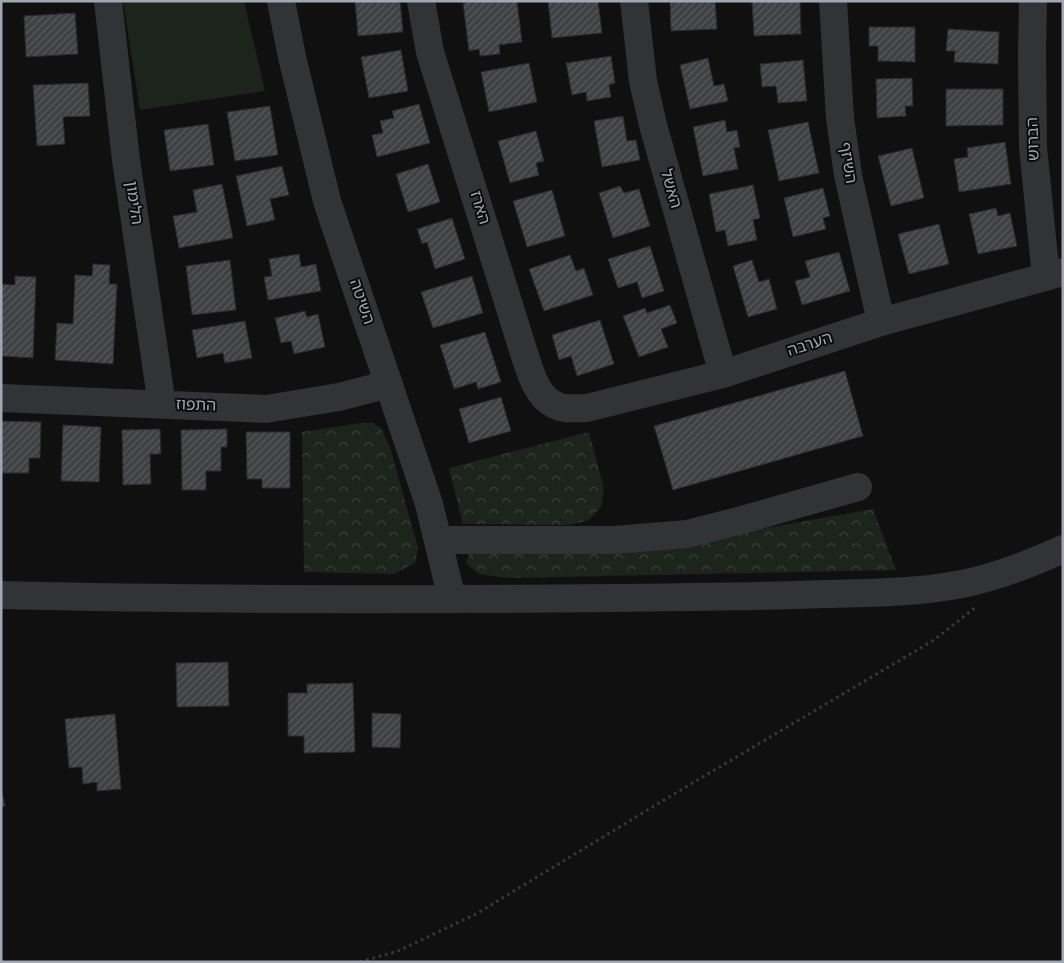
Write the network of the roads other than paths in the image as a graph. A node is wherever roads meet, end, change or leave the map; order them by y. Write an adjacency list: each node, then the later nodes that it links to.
1 (108, 1): 12 (street, הלימון)
2 (281, 1): 10 (street, השיטה)
3 (421, 1): 13 (street, הארז)
4 (634, 1): 9 (street, האשל)
5 (833, 1): 8 (street, השיזף)
6 (1033, 1): 7 (street, הברוש)
7 (1054, 274): 8 (street, הערבה)
8 (881, 322): 9 (street, הערבה)
9 (723, 374): 13 (street, הערבה)
10 (389, 384): 12 (street, התפוז); 15 (street, השיטה)
11 (1, 398): 12 (street, התפוז)
12 (162, 405)
13 (556, 406)
14 (858, 487): 15 (street)
15 (438, 540): 18 (street, השיטה)
16 (1063, 549): 18 (street)
17 (1, 595): 18 (street)
18 (452, 600)

